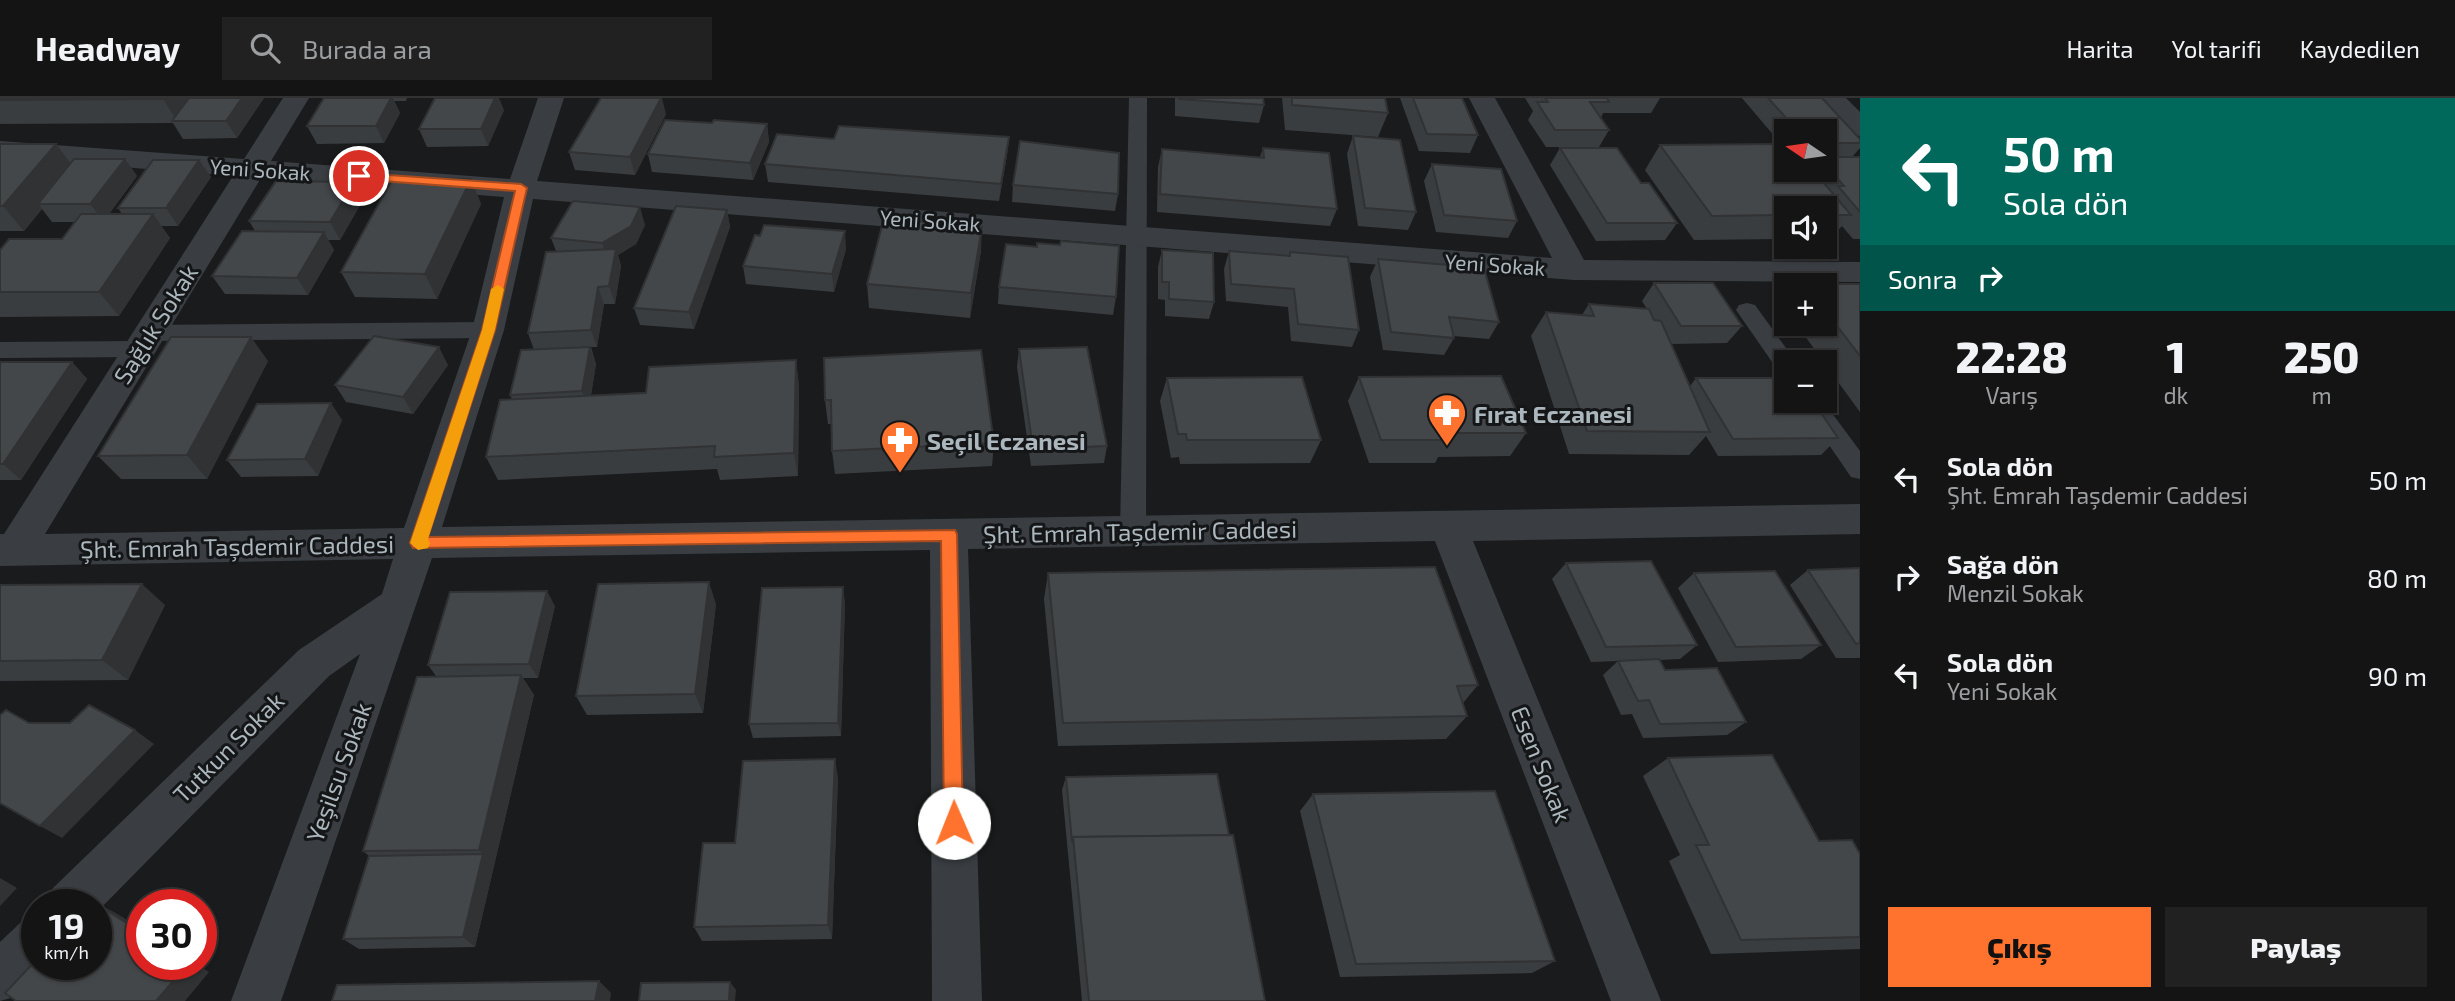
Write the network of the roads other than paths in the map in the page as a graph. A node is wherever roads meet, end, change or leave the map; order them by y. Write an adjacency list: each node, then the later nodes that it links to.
1 (296, 98): 8 (street, Sağlık Sokak)
2 (551, 98): 9 (street, Yeşilsu Sokak)
3 (1138, 98): 10 (lane)
4 (1482, 98): 11 (street)
5 (1831, 98): 6 (street)
6 (1860, 128)
7 (0, 149): 8 (street, Yeni Sokak)
8 (251, 168): 9 (street, Yeni Sokak); 15 (street, Sağlık Sokak)
9 (521, 188): 10 (street, Yeni Sokak); 14 (street, Yeşilsu Sokak)
10 (1137, 236): 11 (street, Yeni Sokak); 22 (lane)
11 (1574, 270): 12 (street, Yeni Sokak)
12 (1860, 272)
13 (1747, 310): 17 (lane)
14 (488, 330): 15 (lane); 24 (street, Yeşilsu Sokak)
15 (145, 341): 16 (lane); 25 (street, Sağlık Sokak)
16 (0, 350)
17 (1776, 350)
18 (1820, 413): 19 (lane)
19 (1860, 470)
20 (1860, 519): 21 (street, Şht. Emrah Taşdemir Caddesi)
21 (1448, 526): 22 (street, Şht. Emrah Taşdemir Caddesi); 32 (street, Esen Sokak)
22 (1133, 531): 23 (street, Şht. Emrah Taşdemir Caddesi)
23 (949, 534): 24 (street, Şht. Emrah Taşdemir Caddesi); 31 (street)
24 (418, 543): 25 (street, Şht. Emrah Taşdemir Caddesi); 26 (street, Yeşilsu Sokak)
25 (8, 550)
26 (398, 604): 27 (street, Tutkun Sokak); 30 (street, Yeşilsu Sokak)
27 (86, 889)
28 (21, 956): 29 (street)
29 (0, 978)
30 (256, 1001)
31 (957, 1001)
32 (1636, 1001)

